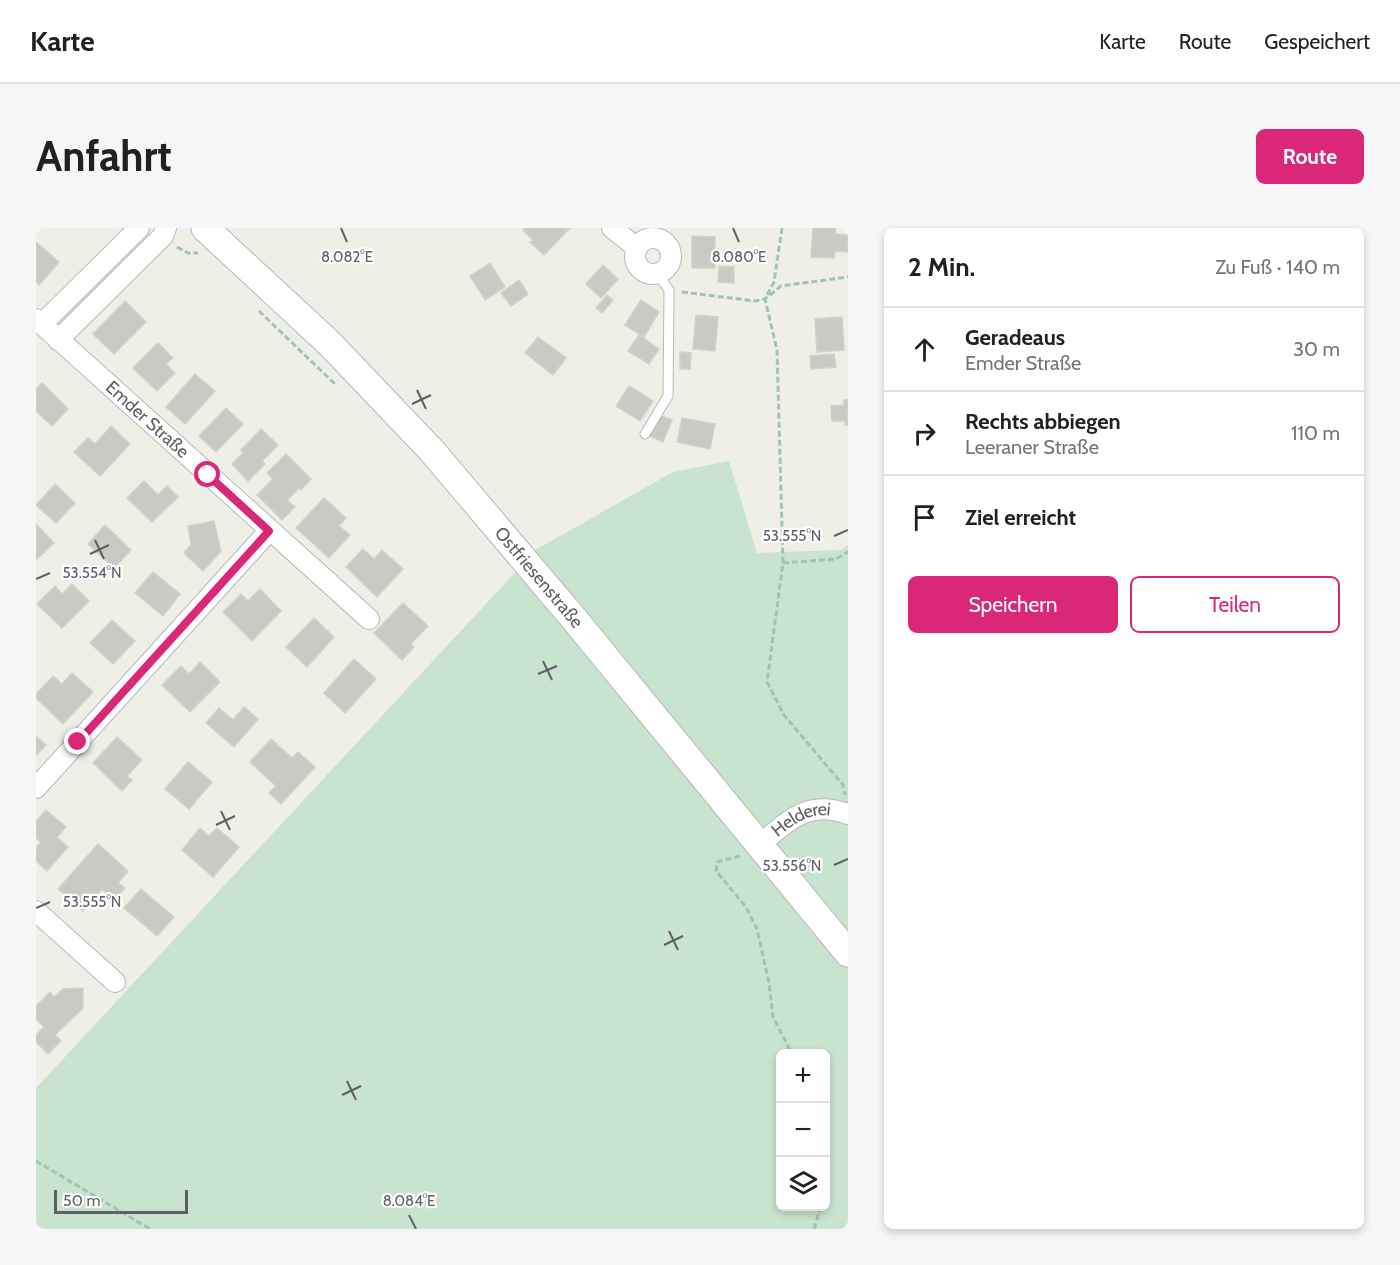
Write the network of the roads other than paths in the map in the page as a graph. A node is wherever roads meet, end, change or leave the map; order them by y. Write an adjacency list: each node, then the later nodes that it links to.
1 (139, 228): 7 (street, Emder Straße)
2 (205, 228): 14 (main road, Ostfriesenstraße)
3 (612, 228): 5 (street)
4 (164, 232): 8 (street)
5 (637, 248): 6 (street); 6 (street)
6 (664, 282): 9 (lane)
7 (39, 322): 8 (street, Emder Straße)
8 (58, 340): 10 (street, Emder Straße)
9 (645, 434)
10 (269, 531): 11 (street, Emder Straße); 12 (street)
11 (369, 619)
12 (36, 788)
13 (848, 813): 14 (street, Helderei)
14 (759, 845): 16 (main road, Ostfriesenstraße)
15 (36, 911): 17 (street)
16 (848, 953)
17 (115, 982)

